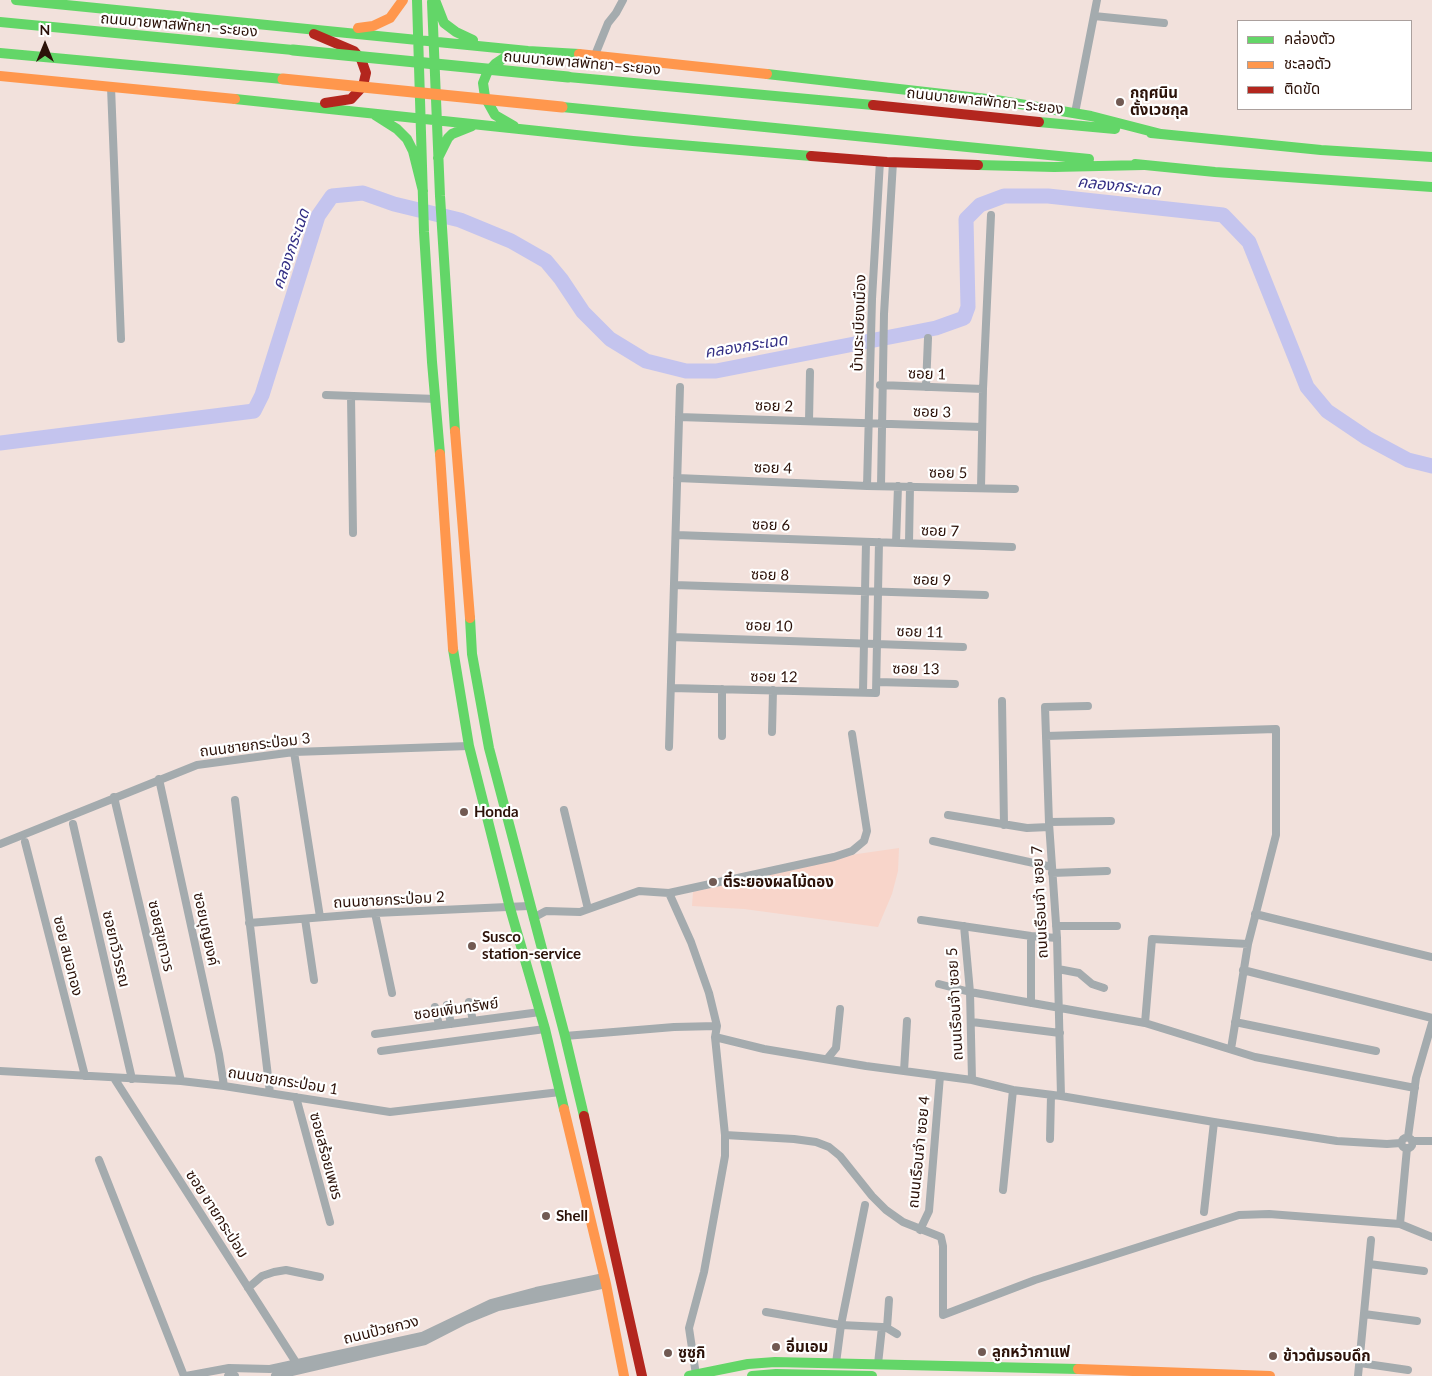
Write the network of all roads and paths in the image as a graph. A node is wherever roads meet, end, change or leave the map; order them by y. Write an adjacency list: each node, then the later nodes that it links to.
1 (16, 0): 7 (main road, ถนนบายพาสพัทยา–ระยอง)
2 (403, 0): 12 (main road)
3 (417, 0): 13 (main road)
4 (434, 0): 14 (main road); 15 (main road)
5 (624, 0): 18 (street)
6 (1097, 0): 8 (street)
7 (49, 1): 11 (main road, ถนนบายพาสพัทยา–ระยอง)
8 (1094, 16): 10 (street); 22 (street)
9 (0, 22): 28 (main road, ถนนบายพาสพัทยา–ระยอง, bridge)
10 (1164, 23)
11 (297, 28): 12 (main road, ถนนบายพาสพัทยา–ระยอง); 21 (main road)
12 (332, 31): 13 (main road, ถนนบายพาสพัทยา–ระยอง)
13 (418, 39): 14 (main road, ถนนบายพาสพัทยา–ระยอง); 24 (main road)
14 (434, 41): 15 (main road, ถนนบายพาสพัทยา–ระยอง); 25 (main road)
15 (486, 46): 16 (main road, ถนนบายพาสพัทยา–ระยอง)
16 (528, 51): 18 (main road, ถนนบายพาสพัทยา–ระยอง); 27 (main road)
17 (0, 53): 33 (main road, bridge)
18 (595, 55): 22 (main road, ถนนบายพาสพัทยา–ระยอง)
19 (0, 76): 20 (main road)
20 (111, 87): 21 (main road); 42 (street)
21 (304, 106): 23 (main road)
22 (1075, 113): 28 (main road, ถนนบายพาสพัทยา–ระยอง)
23 (374, 114): 24 (main road); 35 (main road)
24 (420, 118): 25 (main road); 35 (main road)
25 (437, 120): 26 (main road); 30 (main road)
26 (478, 125): 27 (main road); 30 (main road)
27 (520, 129): 31 (main road)
28 (1161, 134): 29 (main road, ถนนบายพาสพัทยา–ระยอง)
29 (1432, 157)
30 (438, 158): 109 (main road)
31 (880, 161): 32 (main road); 37 (street, บ้านระเบียงเมือง)
32 (893, 162): 33 (main road); 38 (street, บ้านระเบียงเมือง)
33 (1144, 165): 34 (main road)
34 (1432, 187)
35 (423, 195): 51 (main road)
36 (991, 214): 48 (street)
37 (872, 300): 38 (street); 39 (street, บ้านระเบียงเมือง)
38 (884, 300): 40 (street, บ้านระเบียงเมือง)
39 (871, 336): 40 (street); 44 (street, บ้านระเบียงเมือง)
40 (883, 336): 45 (street, บ้านระเบียงเมือง)
41 (928, 338): 47 (street)
42 (122, 339)
43 (810, 372): 53 (street)
44 (870, 385): 45 (street, ซอย 1); 54 (street, บ้านระเบียงเมือง)
45 (882, 386): 47 (street, ซอย 1); 55 (street, บ้านระเบียงเมือง)
46 (680, 387): 52 (street)
47 (926, 387): 48 (street, ซอย 1)
48 (983, 389): 56 (street)
49 (326, 395): 50 (street)
50 (351, 396): 51 (street); 64 (street)
51 (436, 399): 91 (main road)
52 (679, 417): 53 (street, ซอย 2); 57 (street)
53 (809, 421): 54 (street, ซอย 2)
54 (869, 423): 55 (street, ซอย 2); 58 (street, บ้านระเบียงเมือง)
55 (882, 424): 56 (street, ซอย 3); 59 (street, บ้านระเบียงเมือง)
56 (982, 427): 62 (street)
57 (677, 478): 58 (street, ซอย 4); 65 (street)
58 (867, 486): 59 (street, ซอย 4)
59 (881, 486): 60 (street, ซอย 5)
60 (898, 486): 61 (street, ซอย 5); 68 (street)
61 (910, 486): 62 (street, ซอย 5); 69 (street)
62 (981, 488): 63 (street, ซอย 5)
63 (1015, 489)
64 (353, 533)
65 (676, 535): 66 (street, ซอย 6); 71 (street)
66 (866, 542): 67 (street, ซอย 7); 72 (street)
67 (879, 542): 68 (street, ซอย 7); 73 (street)
68 (896, 543): 69 (street, ซอย 7)
69 (909, 543): 70 (street, ซอย 7)
70 (1012, 548)
71 (674, 585): 72 (street, ซอย 8); 75 (street)
72 (865, 592): 73 (street, ซอย 8); 76 (street)
73 (878, 592): 74 (street, ซอย 9); 77 (street)
74 (985, 595)
75 (673, 637): 76 (street, ซอย 10); 81 (street)
76 (864, 643): 77 (street, ซอย 10); 84 (street)
77 (876, 644): 78 (street, ซอย 11); 79 (street)
78 (963, 647)
79 (876, 682): 80 (street, ซอย 13); 84 (street, ซอย 12)
80 (955, 684)
81 (671, 688): 82 (street, ซอย 12); 92 (street)
82 (722, 689): 83 (street, ซอย 12); 89 (street)
83 (773, 690): 84 (street, ซอย 12); 87 (street)
84 (863, 692)
85 (1002, 700): 101 (street)
86 (1088, 706): 90 (street, ถนนเรือนจำ ซอย 7)
87 (772, 732)
88 (852, 734): 108 (street)
89 (722, 736)
90 (1046, 736): 102 (street, ถนนเรือนจำ ซอย 7); 113 (street)
91 (469, 746): 93 (street, ถนนชายกระป่อม 3); 110 (main road)
92 (670, 747)
93 (294, 752): 94 (street, ถนนชายกระป่อม 3); 114 (street)
94 (159, 779): 95 (street, ถนนชายกระป่อม 3); 170 (street, ซอยบุญยงค์)
95 (114, 797): 105 (street, ถนนชายกระป่อม 3); 169 (street, ซอยสุขถาวร)
96 (234, 800): 118 (street)
97 (564, 810): 111 (street)
98 (948, 815): 101 (street)
99 (1111, 821): 102 (street)
100 (73, 824): 167 (street, ซอยทวีวรรณ)
101 (1004, 825): 102 (street)
102 (1050, 825): 106 (street, ถนนเรือนจำ ซอย 7)
103 (933, 841): 106 (street)
104 (25, 842): 164 (street, ซอย สมอทอง)
105 (0, 844)
106 (1052, 870): 107 (street); 120 (street, ถนนเรือนจำ ซอย 7)
107 (1106, 871)
108 (669, 893): 111 (street); 149 (street)
109 (530, 906): 110 (street, ถนนชายกระป่อม 2); 115 (main road)
110 (510, 908): 112 (street, ถนนชายกระป่อม 2); 139 (main road)
111 (588, 909): 115 (street)
112 (375, 913): 114 (street, ถนนชายกระป่อม 2); 132 (street)
113 (1255, 914): 124 (street); 125 (street)
114 (320, 917): 116 (street, ถนนชายกระป่อม 2)
115 (533, 918): 154 (main road)
116 (305, 919): 118 (street, ถนนชายกระป่อม 2); 128 (street)
117 (921, 920): 119 (street)
118 (249, 923): 174 (street)
119 (964, 926): 122 (street); 131 (street, ถนนเรือนจำ ซอย 5)
120 (1056, 926): 121 (street); 123 (street, ถนนเรือนจำ ซอย 7)
121 (1117, 926)
122 (1031, 936): 123 (street); 134 (street)
123 (1057, 938): 126 (street, ถนนเรือนจำ ซอย 7)
124 (1248, 944): 127 (street); 144 (street)
125 (1432, 956)
126 (1058, 969): 130 (street); 137 (street, ถนนเรือนจำ ซอย 7)
127 (1243, 970): 140 (street); 145 (street)
128 (314, 980)
129 (939, 984): 131 (street)
130 (1104, 988)
131 (970, 992): 134 (street); 143 (street, ถนนเรือนจำ ซอย 5)
132 (392, 993)
133 (469, 1002): 141 (street)
134 (1031, 1004): 137 (street)
135 (447, 1005): 147 (street)
136 (435, 1007): 148 (street)
137 (1059, 1007): 144 (street); 152 (street, ถนนเรือนจำ ซอย 7)
138 (840, 1009): 161 (street)
139 (540, 1012): 141 (street, ซอยเพิ่มทรัพย์); 151 (main road)
140 (1432, 1018)
141 (473, 1021): 147 (street, ซอยเพิ่มทรัพย์)
142 (907, 1021): 163 (street)
143 (972, 1022): 152 (street); 168 (street, ถนนเรือนจำ ซอย 5)
144 (1145, 1022): 158 (street)
145 (1235, 1022): 158 (street); 160 (street)
146 (1432, 1023): 156 (street)
147 (451, 1024): 148 (street, ซอยเพิ่มทรัพย์)
148 (439, 1025): 150 (street, ซอยเพิ่มทรัพย์)
149 (717, 1026): 154 (street); 155 (street)
150 (413, 1029): 153 (street, ซอยเพิ่มทรัพย์); 157 (street)
151 (545, 1029): 157 (street); 173 (main road)
152 (1060, 1033): 176 (street, ถนนเรือนจำ ซอย 7)
153 (375, 1034)
154 (564, 1036): 219 (main road)
155 (716, 1037): 161 (street); 179 (street)
156 (1429, 1041): 171 (street)
157 (415, 1046): 159 (street)
158 (1231, 1049): 171 (street)
159 (381, 1051)
160 (1376, 1052)
161 (827, 1059): 163 (street)
162 (0, 1071): 164 (street, ถนนชายกระป่อม 1)
163 (904, 1071): 165 (street)
164 (85, 1076): 166 (street, ถนนชายกระป่อม 1)
165 (940, 1076): 168 (street); 190 (street, ถนนเรือนจำ ซอย 4)
166 (114, 1078): 167 (street, ถนนชายกระป่อม 1); 197 (street, ซอย ชายกระป่อม)
167 (132, 1079): 169 (street, ถนนชายกระป่อม 1)
168 (972, 1080): 172 (street)
169 (181, 1081): 170 (street, ถนนชายกระป่อม 1)
170 (224, 1086): 174 (street, ถนนชายกระป่อม 1)
171 (1415, 1088): 181 (street)
172 (1013, 1090): 175 (street); 185 (street)
173 (560, 1092): 177 (street, ถนนชายกระป่อม 1); 196 (main road)
174 (270, 1093): 177 (street, ถนนชายกระป่อม 1)
175 (1051, 1095): 176 (street); 180 (street)
176 (1061, 1096): 178 (street)
177 (296, 1097): 188 (street, ซอยสร้อยเพชร)
178 (1214, 1122): 183 (street); 187 (street)
179 (725, 1134): 190 (street); 212 (street)
180 (1050, 1139)
181 (1410, 1139): 182 (street); 183 (street)
182 (1432, 1140)
183 (1404, 1146): 189 (street)
184 (99, 1160): 213 (street)
185 (1003, 1190)
186 (864, 1205): 202 (street)
187 (1204, 1212)
188 (330, 1222)
189 (1400, 1224): 190 (street); 191 (street)
190 (920, 1230)
191 (1432, 1237)
192 (1372, 1240): 193 (street)
193 (1369, 1264): 194 (street); 200 (street)
194 (1424, 1271)
195 (320, 1277): 197 (street)
196 (605, 1280): 205 (main road); 208 (street, ถนนป้วยกวง); 216 (street, ถนนป้วยกวง)
197 (248, 1288): 208 (street, ซอย ชายกระป่อม)
198 (889, 1300): 203 (street)
199 (766, 1312): 202 (street)
200 (1364, 1314): 201 (street); 207 (street)
201 (1417, 1321)
202 (841, 1324): 203 (street); 206 (street)
203 (884, 1328): 204 (street); 209 (street)
204 (897, 1334)
205 (621, 1360): 217 (main road); 218 (main road)
206 (836, 1363): 209 (main road); 212 (main road)
207 (1360, 1363): 210 (street); 223 (street)
208 (297, 1364): 213 (street, ถนนป้วยกวง)
209 (878, 1364): 211 (main road)
210 (1408, 1370)
211 (1033, 1372): 222 (main road)
212 (693, 1375)
213 (185, 1376)
214 (228, 1376): 215 (street)
215 (235, 1376)
216 (275, 1376)
217 (615, 1376)
218 (624, 1376)
219 (642, 1376)
220 (752, 1376): 221 (main road)
221 (872, 1376)
222 (1270, 1376)
223 (1359, 1376)

